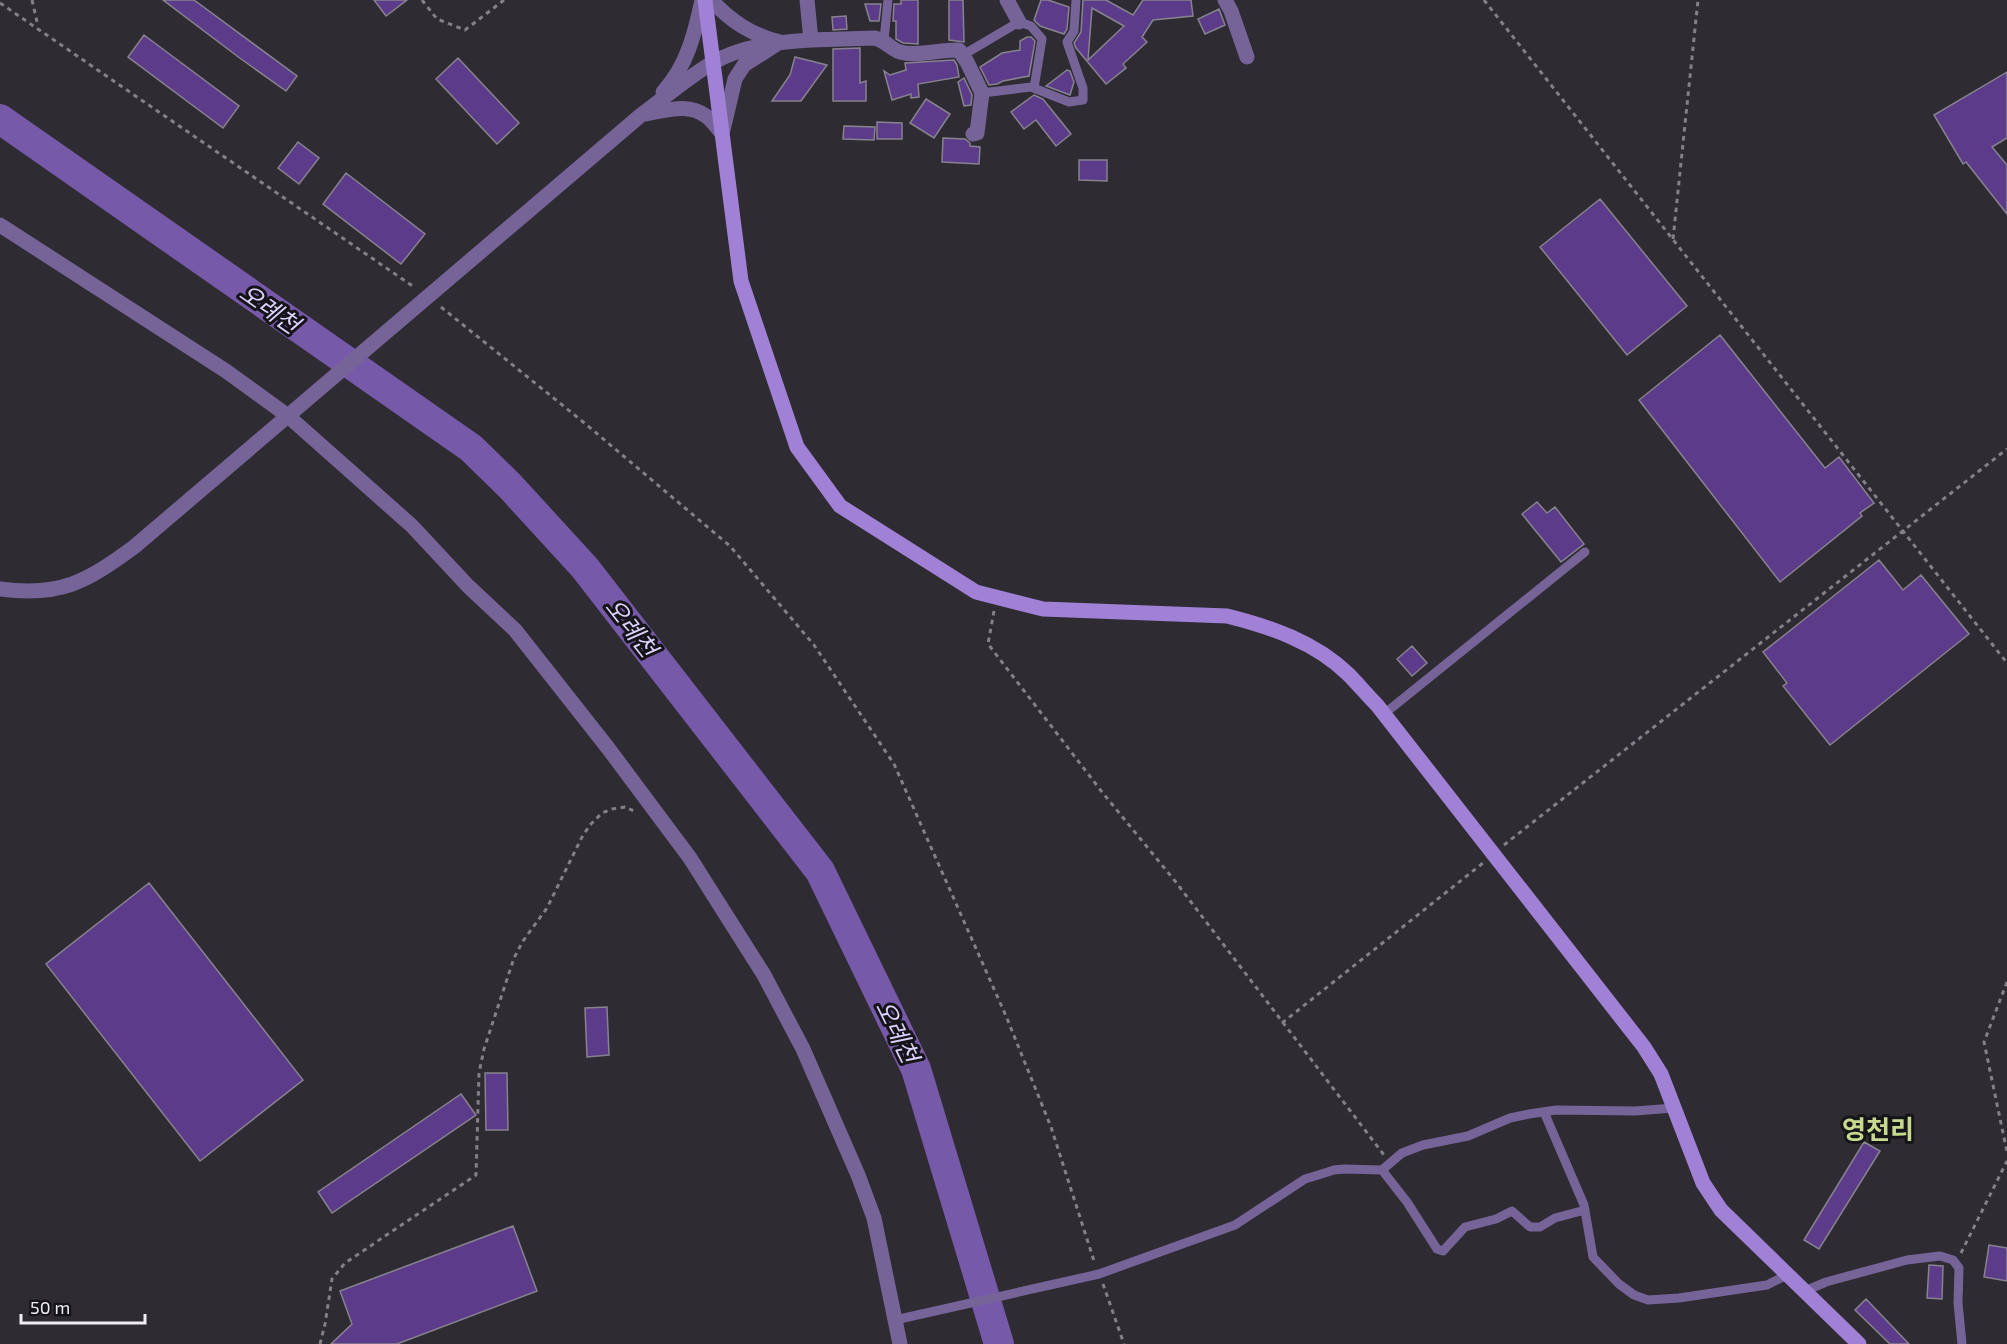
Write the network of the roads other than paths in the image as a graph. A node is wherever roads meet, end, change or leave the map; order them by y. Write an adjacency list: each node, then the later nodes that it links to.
1 (703, 0): 14 (street); 17 (street)
2 (711, 0): 11 (street)
3 (807, 0): 9 (street)
4 (888, 0): 10 (lane)
5 (1007, 0): 8 (street)
6 (1076, 0): 15 (lane)
7 (1225, 0): 13 (street)
8 (1019, 22): 12 (lane); 15 (lane)
9 (811, 40): 10 (street); 11 (street)
10 (884, 40): 12 (street)
11 (780, 42): 14 (street); 18 (street)
12 (963, 55): 16 (street)
13 (1247, 57)
14 (713, 62): 17 (street); 18 (street)
15 (1034, 88): 16 (lane)
16 (982, 93): 19 (street)
17 (641, 115): 18 (street); 21 (street)
18 (722, 133): 24 (street)
19 (973, 134)
20 (0, 225): 21 (street)
21 (288, 416): 23 (street); 31 (street)
22 (1585, 552): 24 (lane)
23 (0, 590)
24 (1384, 714): 25 (street)
25 (1674, 1108): 26 (lane); 29 (street)
26 (1544, 1112): 27 (lane); 28 (lane)
27 (1382, 1170): 28 (lane); 31 (lane)
28 (1585, 1210): 29 (lane)
29 (1787, 1275): 30 (street)
30 (1805, 1291): 33 (street); 34 (lane)
31 (895, 1320): 32 (street)
32 (900, 1344)
33 (1859, 1344)
34 (1962, 1344)

